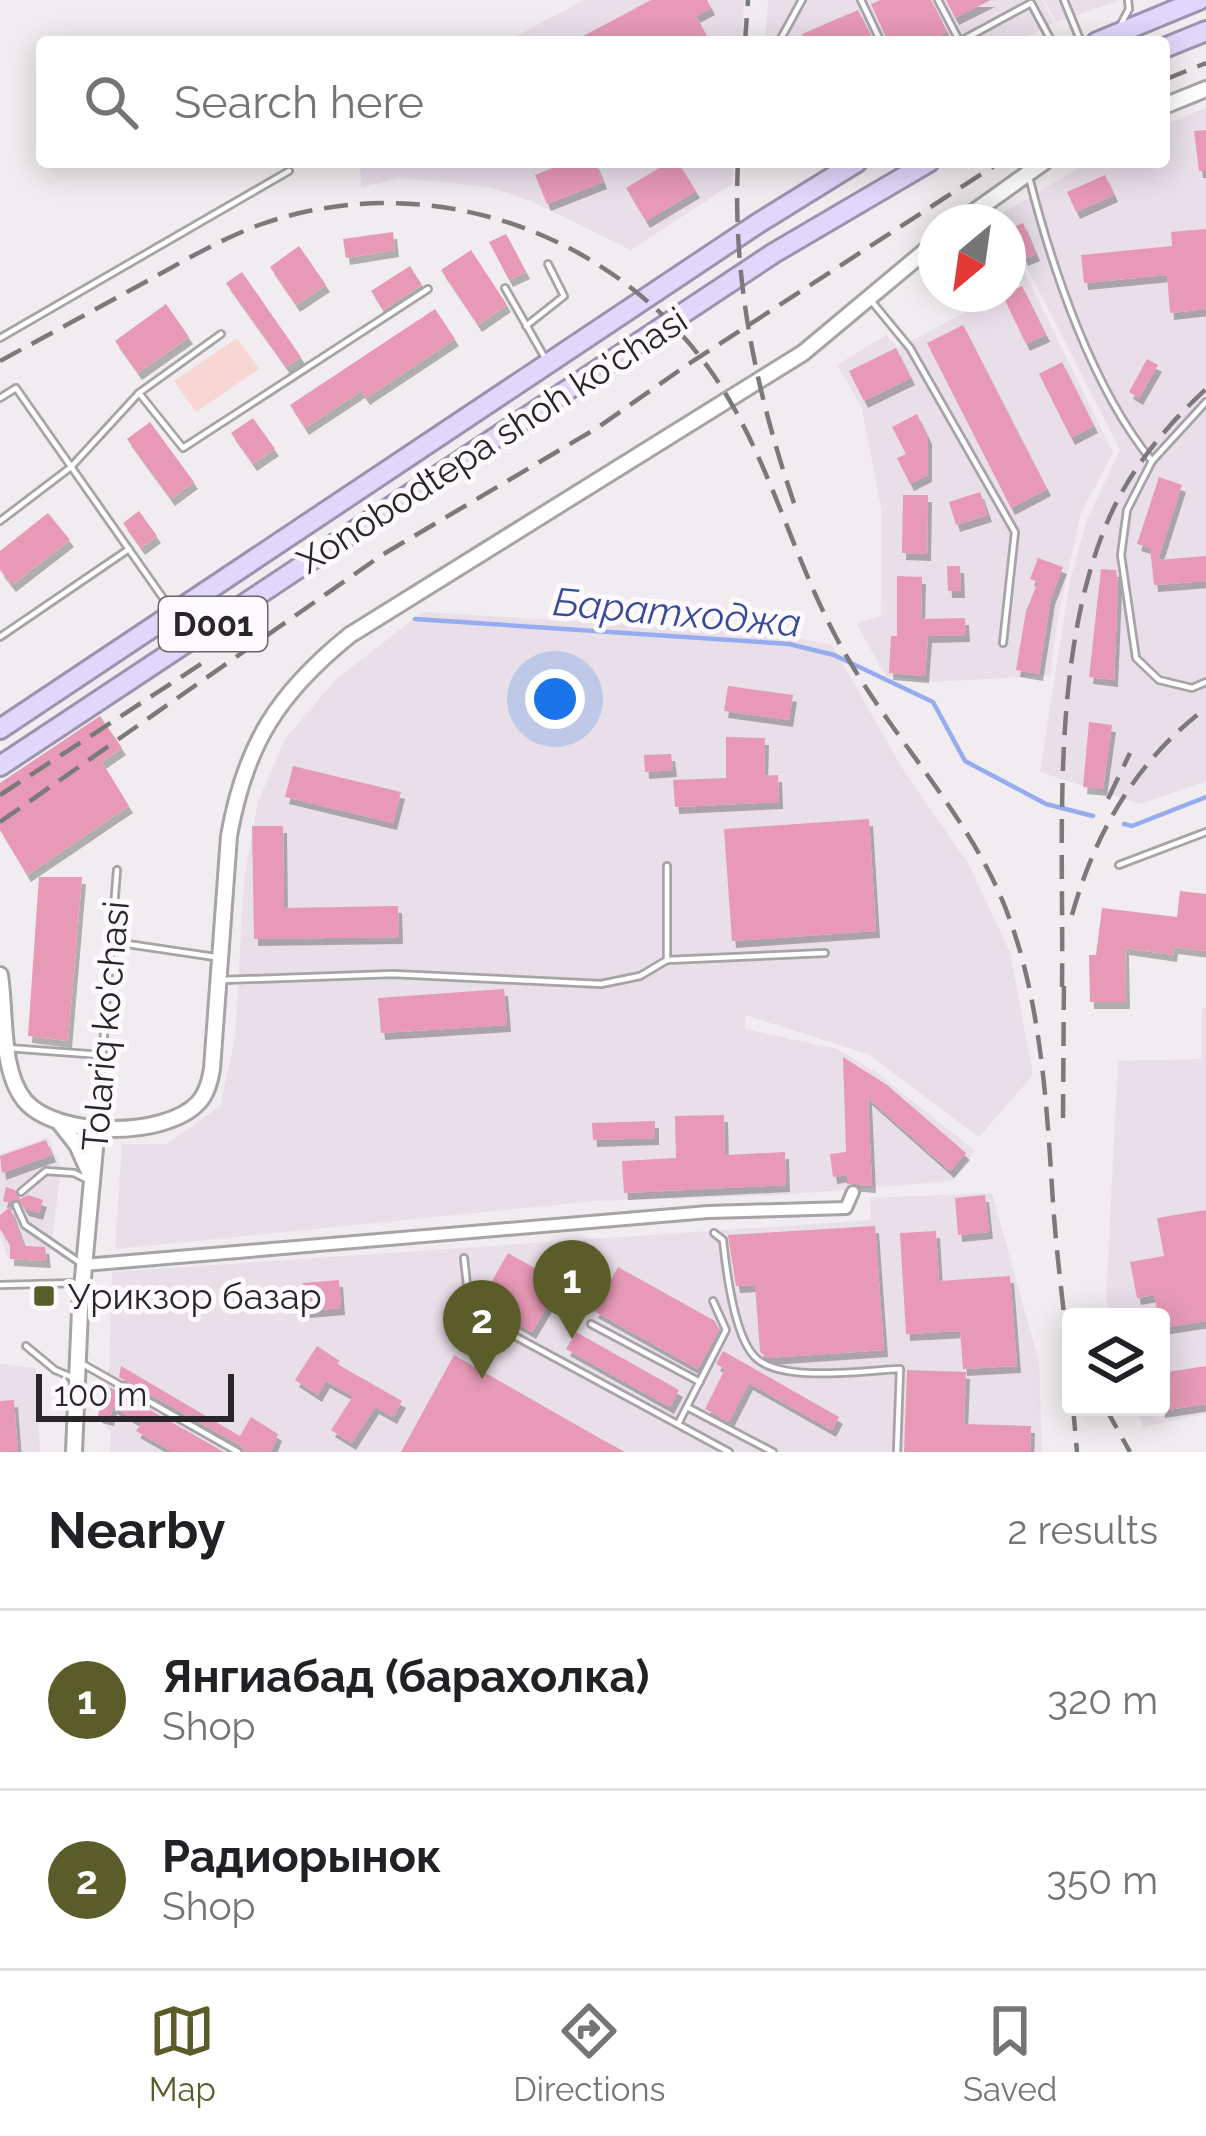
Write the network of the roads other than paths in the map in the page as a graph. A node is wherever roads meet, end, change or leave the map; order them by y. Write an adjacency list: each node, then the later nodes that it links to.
1 (802, 0): 10 (lane)
2 (861, 0): 11 (lane)
3 (938, 0): 12 (lane)
4 (1064, 0): 15 (lane)
5 (1127, 0): 9 (lane)
6 (1199, 0): 9 (highway)
7 (1030, 1): 13 (lane); 14 (lane)
8 (1206, 32): 17 (highway)
9 (1116, 33): 16 (highway)
10 (782, 36)
11 (878, 36)
12 (956, 36)
13 (969, 36)
14 (1049, 36)
15 (1079, 36)
16 (1110, 36)
17 (1170, 46)
18 (1206, 89): 19 (street)
19 (1170, 104)
20 (842, 168): 26 (highway, Xonobodtepa shoh ko'chasi / D001)
21 (919, 168): 27 (highway, Xonobodtepa shoh ko'chasi / D001)
22 (1033, 168): 24 (street)
23 (289, 171): 36 (lane)
24 (1028, 171): 25 (street); 42 (lane)
25 (985, 204)
26 (757, 224): 27 (highway); 33 (highway, Xonobodtepa shoh ko'chasi / D001)
27 (775, 253): 37 (highway, Xonobodtepa shoh ko'chasi / D001)
28 (918, 257): 32 (street)
29 (548, 264): 34 (lane)
30 (428, 289): 39 (lane)
31 (505, 289): 34 (lane)
32 (869, 298): 48 (lane); 58 (street)
33 (607, 324): 37 (highway); 38 (highway, Xonobodtepa shoh ko'chasi / D001)
34 (526, 326): 38 (lane)
35 (221, 334): 39 (lane)
36 (0, 338)
37 (625, 353): 51 (highway, Xonobodtepa shoh ko'chasi / D001)
38 (548, 363): 46 (highway, Xonobodtepa shoh ko'chasi / D001)
39 (140, 393): 43 (lane)
40 (0, 398): 43 (lane)
41 (1206, 402): 42 (lane)
42 (1152, 460): 49 (lane)
43 (71, 467): 44 (lane); 45 (lane)
44 (0, 521)
45 (129, 549): 46 (lane); 47 (lane)
46 (173, 613): 50 (highway, Xonobodtepa shoh ko'chasi / D001)
47 (0, 637)
48 (1004, 643)
49 (1206, 682)
50 (0, 729)
51 (0, 766)
52 (1206, 832): 53 (lane)
53 (1119, 865)
54 (667, 866): 59 (lane)
55 (117, 870): 56 (lane, Tolariq ko'chasi)
56 (112, 942): 58 (lane); 63 (lane, Tolariq ko'chasi)
57 (825, 953): 59 (lane)
58 (221, 958): 61 (street)
59 (667, 961): 61 (lane)
60 (0, 975): 62 (street)
61 (220, 980): 66 (street)
62 (8, 1048): 63 (lane); 64 (street)
63 (101, 1055): 66 (lane, Tolariq ko'chasi)
64 (5, 1070): 65 (street, Tolariq ko'chasi)
65 (59, 1123): 66 (street); 67 (street, Tolariq ko'chasi)
66 (97, 1127): 67 (street, Tolariq ko'chasi)
67 (92, 1182): 68 (lane); 73 (street, Tolariq ko'chasi)
68 (20, 1192)
69 (854, 1192): 73 (street)
70 (16, 1205): 73 (lane)
71 (714, 1233): 88 (lane)
72 (464, 1258): 83 (lane)
73 (84, 1265): 74 (street, Tolariq ko'chasi)
74 (82, 1283): 75 (lane); 79 (street, Tolariq ko'chasi)
75 (0, 1285)
76 (713, 1301): 81 (lane)
77 (591, 1324): 81 (lane)
78 (26, 1346): 80 (lane)
79 (76, 1360): 80 (street, Tolariq ko'chasi); 85 (lane)
80 (76, 1379): 84 (street, Tolariq ko'chasi)
81 (700, 1382): 82 (lane)
82 (687, 1407): 83 (lane); 87 (lane)
83 (679, 1424): 86 (lane)
84 (74, 1452)
85 (238, 1452)
86 (729, 1452)
87 (773, 1452)
88 (897, 1452)

